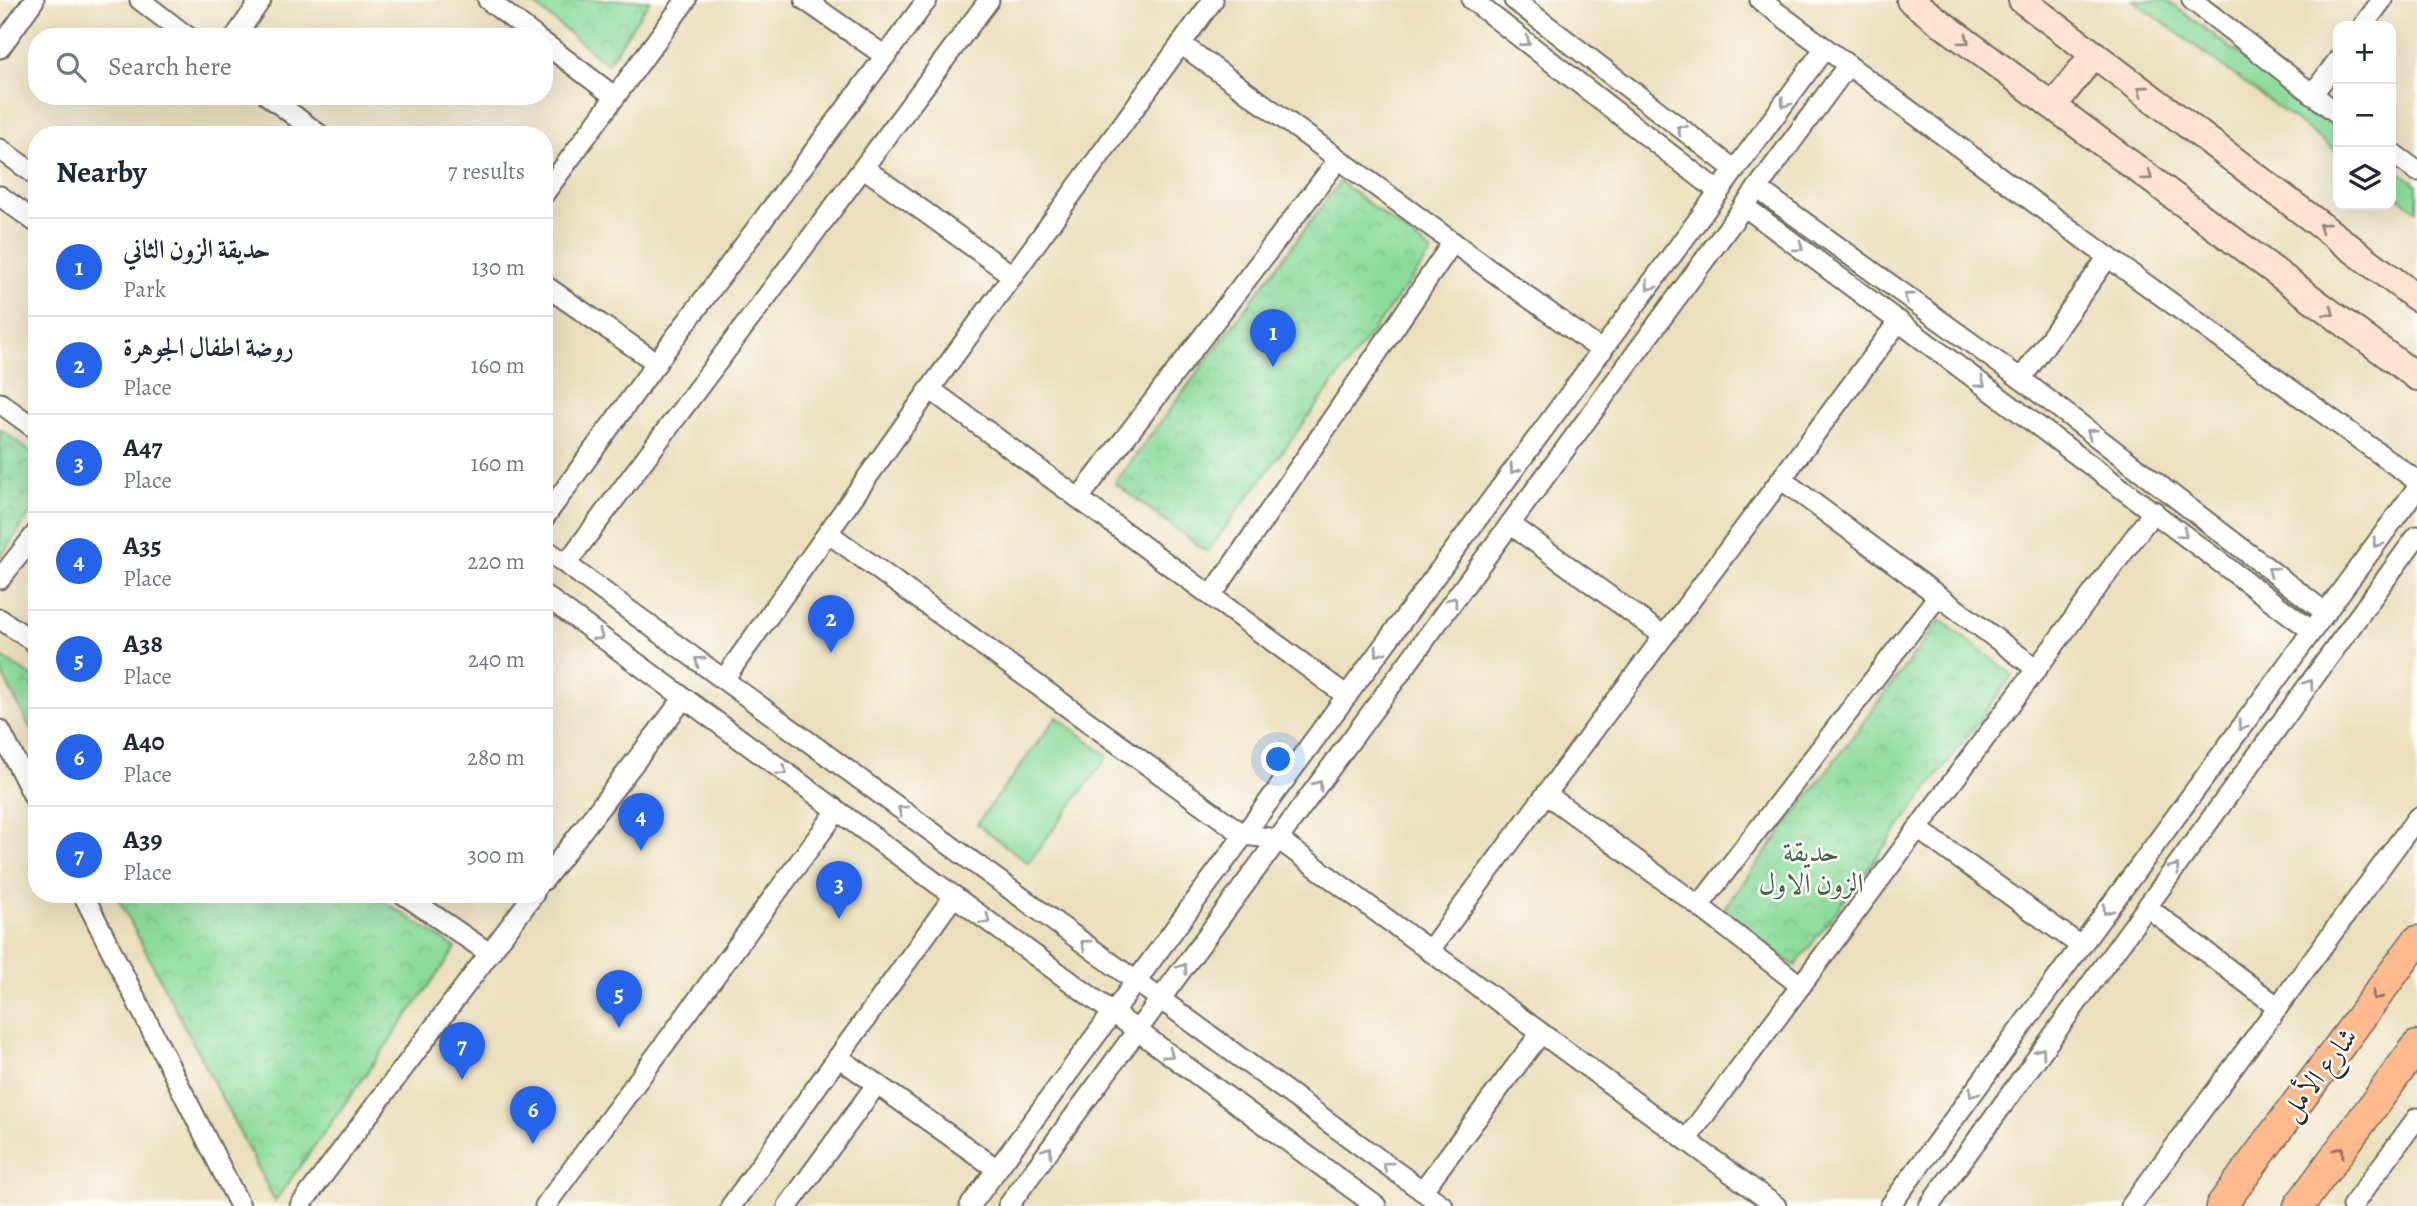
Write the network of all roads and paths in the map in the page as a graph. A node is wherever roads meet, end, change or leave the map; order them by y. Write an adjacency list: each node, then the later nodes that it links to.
1 (34, 0): 22 (street)
2 (140, 0): 18 (street)
3 (261, 0): 19 (street)
4 (686, 0): 30 (street)
5 (805, 0): 26 (street)
6 (926, 0): 26 (street)
7 (989, 0): 38 (street)
8 (1213, 0): 21 (street)
9 (1472, 0): 41 (street, one-way to 41)
10 (1514, 0): 41 (street, one-way to 10)
11 (1760, 0): 23 (street)
12 (1910, 0): 32 (main road, one-way to 32)
13 (2022, 0): 25 (main road)
14 (2192, 0): 29 (street)
15 (2382, 0): 17 (street)
16 (493, 2): 20 (street)
17 (2367, 21)
18 (176, 28)
19 (241, 28)
20 (525, 28)
21 (1181, 44): 37 (street); 48 (street)
22 (0, 48)
23 (1825, 48): 27 (street); 41 (street, one-way to 41)
24 (553, 50): 30 (street)
25 (2094, 54): 32 (main road); 50 (main road, one-way to 25)
26 (885, 56): 53 (street)
27 (1848, 65): 44 (street); 47 (street)
28 (2333, 67): 29 (street)
29 (2312, 96): 33 (street)
30 (615, 97): 42 (street)
31 (280, 105): 34 (street)
32 (2054, 105): 54 (main road, one-way to 54)
33 (2333, 111)
34 (308, 126)
35 (0, 149): 39 (street)
36 (2396, 156): 40 (street)
37 (1338, 160): 46 (street); 62 (street)
38 (864, 167): 48 (street); 70 (street)
39 (28, 169)
40 (2417, 171)
41 (1727, 180): 44 (street); 52 (street, one-way to 52)
42 (553, 182)
43 (0, 196): 45 (street)
44 (1751, 197): 51 (street, one-way to 51); 55 (street, one-way to 44); 65 (street)
45 (28, 216)
46 (1453, 242): 52 (street); 72 (street)
47 (2108, 257): 55 (street); 60 (street)
48 (1013, 276): 56 (street)
49 (553, 291): 53 (street)
50 (2417, 298)
51 (1899, 321): 59 (street); 64 (street, one-way to 64)
52 (1602, 351): 82 (street, one-way to 82)
53 (657, 363): 63 (street)
54 (2417, 377)
55 (2021, 379): 75 (street, one-way to 55)
56 (930, 389): 62 (street); 66 (street)
57 (0, 403): 58 (street)
58 (28, 423)
59 (1781, 479): 73 (street); 78 (street)
60 (2417, 481)
61 (2417, 488): 75 (street, one-way to 75)
62 (1079, 498): 72 (street)
63 (553, 506)
64 (2154, 511): 77 (street, one-way to 77); 80 (street)
65 (1510, 524): 78 (street); 91 (street, one-way to 65)
66 (828, 533): 81 (street); 90 (street)
67 (2417, 536): 98 (street, one-way to 67)
68 (28, 543): 71 (street)
69 (553, 555): 70 (street)
70 (566, 564): 81 (street, one-way to 70)
71 (0, 579)
72 (1212, 595): 82 (street)
73 (1938, 596): 80 (street); 97 (street)
74 (553, 603): 83 (street, one-way to 83)
75 (2326, 612): 77 (street)
76 (0, 618): 79 (street)
77 (2312, 631): 100 (street, one-way to 100)
78 (1664, 636): 86 (street)
79 (28, 638)
80 (2037, 669): 89 (street)
81 (724, 679): 103 (street, one-way to 81)
82 (1347, 696): 90 (street)
83 (684, 698): 87 (street, one-way to 87); 92 (street)
84 (0, 730): 85 (street)
85 (28, 785)
86 (1546, 794): 97 (street); 101 (street)
87 (837, 811): 93 (street); 120 (street)
88 (2417, 818): 106 (street)
89 (1918, 829): 100 (street); 104 (street)
90 (1244, 835): 91 (street); 103 (street)
91 (1278, 839): 101 (street); 105 (street, one-way to 91)
92 (553, 868)
93 (954, 897): 107 (street, one-way to 107); 111 (street)
94 (88, 903): 118 (street)
95 (416, 903): 102 (street)
96 (527, 903): 102 (street)
97 (1699, 906): 104 (street)
98 (2147, 907): 106 (street); 128 (street, one-way to 98)
99 (2417, 941): 130 (main road, شارع الأمل, one-way to 130)
100 (2081, 946): 127 (street, one-way to 127)
101 (1429, 951): 109 (street)
102 (489, 953): 119 (street)
103 (1136, 981): 105 (street); 107 (street)
104 (1801, 986): 114 (street)
105 (1160, 999): 108 (street); 116 (street, one-way to 105)
106 (2278, 1007): 129 (street)
107 (1113, 1013): 108 (street); 115 (street)
108 (1137, 1031): 117 (street, one-way to 108); 124 (street, one-way to 124)
109 (1541, 1032): 114 (street); 116 (street)
110 (2417, 1046): 131 (main road, one-way to 110)
111 (838, 1057): 112 (street); 121 (street)
112 (876, 1084): 115 (street); 122 (street)
113 (2417, 1118): 132 (street)
114 (1686, 1140): 126 (street)
115 (997, 1169): 123 (street)
116 (1422, 1191): 125 (street)
117 (1014, 1204)
118 (240, 1206)
119 (300, 1206)
120 (545, 1206)
121 (731, 1206)
122 (788, 1206)
123 (970, 1206)
124 (1376, 1206)
125 (1443, 1206)
126 (1776, 1206)
127 (1890, 1206)
128 (1929, 1206)
129 (2131, 1206)
130 (2221, 1206)
131 (2299, 1206)
132 (2352, 1206)

